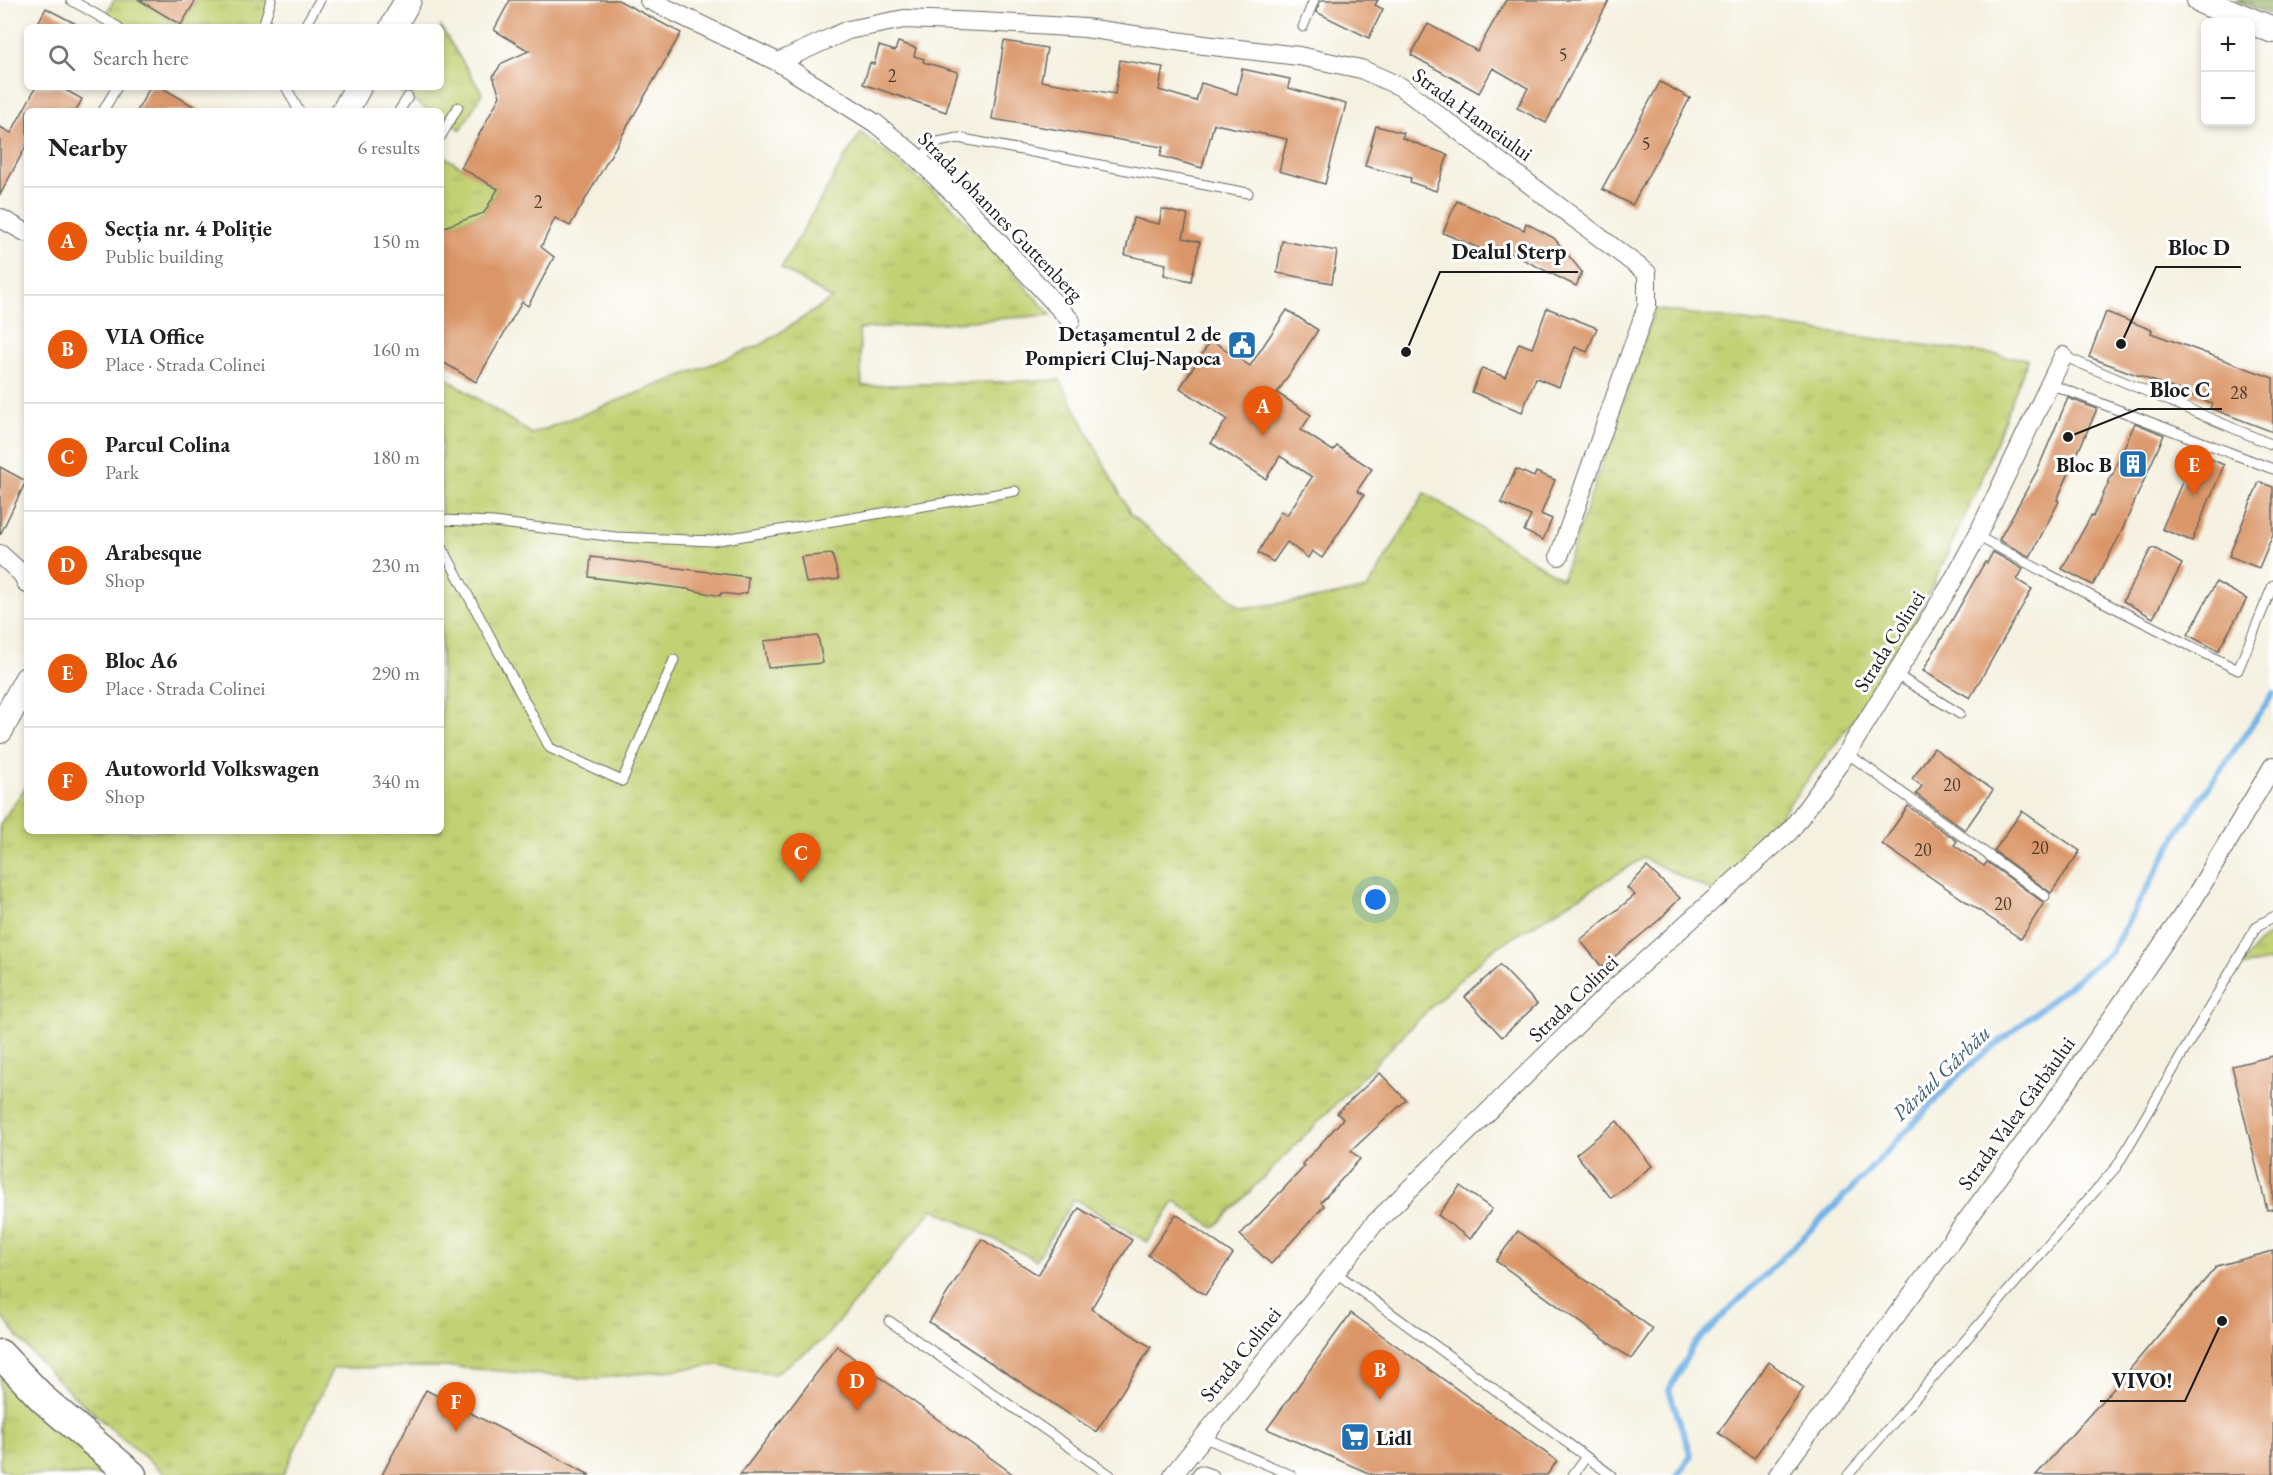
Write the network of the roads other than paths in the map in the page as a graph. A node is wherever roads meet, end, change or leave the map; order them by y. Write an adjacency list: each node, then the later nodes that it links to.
1 (71, 0): 8 (lane)
2 (271, 0): 9 (lane)
3 (320, 0): 10 (lane)
4 (408, 0): 11 (main road)
5 (650, 0): 14 (street, Strada Johannes Guttenberg)
6 (1314, 0): 12 (lane)
7 (2200, 0): 13 (main road)
8 (113, 24)
9 (264, 24)
10 (306, 24)
11 (395, 24)
12 (1303, 27)
13 (2273, 30)
14 (778, 63): 25 (street, Strada Johannes Guttenberg); 39 (street, Strada Hameiului)
15 (115, 90): 20 (lane)
16 (288, 90): 21 (lane)
17 (356, 90): 22 (main road)
18 (408, 97): 23 (lane)
19 (458, 107): 24 (lane)
20 (105, 108)
21 (297, 108)
22 (347, 108)
23 (401, 108)
24 (444, 131)
25 (920, 161): 26 (lane); 29 (street, Strada Johannes Guttenberg)
26 (1248, 193)
27 (0, 218): 28 (street)
28 (24, 231)
29 (1071, 321)
30 (2064, 356): 31 (street, Strada Colinei); 32 (lane, Strada Colinei)
31 (2050, 384): 33 (lane); 36 (street, Strada Colinei)
32 (2273, 446)
33 (2273, 469)
34 (1016, 491): 35 (lane)
35 (444, 520)
36 (1977, 536): 42 (lane); 44 (street, Strada Colinei)
37 (444, 551): 43 (lane)
38 (0, 554): 40 (street); 41 (street)
39 (1559, 556)
40 (24, 559)
41 (24, 578)
42 (2273, 585)
43 (674, 660)
44 (1896, 674): 46 (lane); 48 (street, Strada Colinei)
45 (24, 688): 47 (main road)
46 (1960, 714)
47 (0, 730)
48 (1847, 753): 50 (lane); 52 (street, Strada Colinei)
49 (2273, 766): 65 (street, Strada Valea Gârbăului)
50 (2045, 896)
51 (2273, 917): 66 (lane)
52 (1335, 1272): 55 (street, Strada Colinei); 56 (lane)
53 (889, 1321): 58 (lane)
54 (0, 1354): 57 (main road)
55 (1202, 1437): 59 (street, Strada Colinei); 62 (lane)
56 (1586, 1457): 63 (lane); 64 (lane)
57 (132, 1475)
58 (1110, 1475)
59 (1173, 1475)
60 (1196, 1475): 61 (lane)
61 (1214, 1475)
62 (1291, 1475)
63 (1573, 1475)
64 (1611, 1475)
65 (1778, 1475)
66 (1848, 1475)

